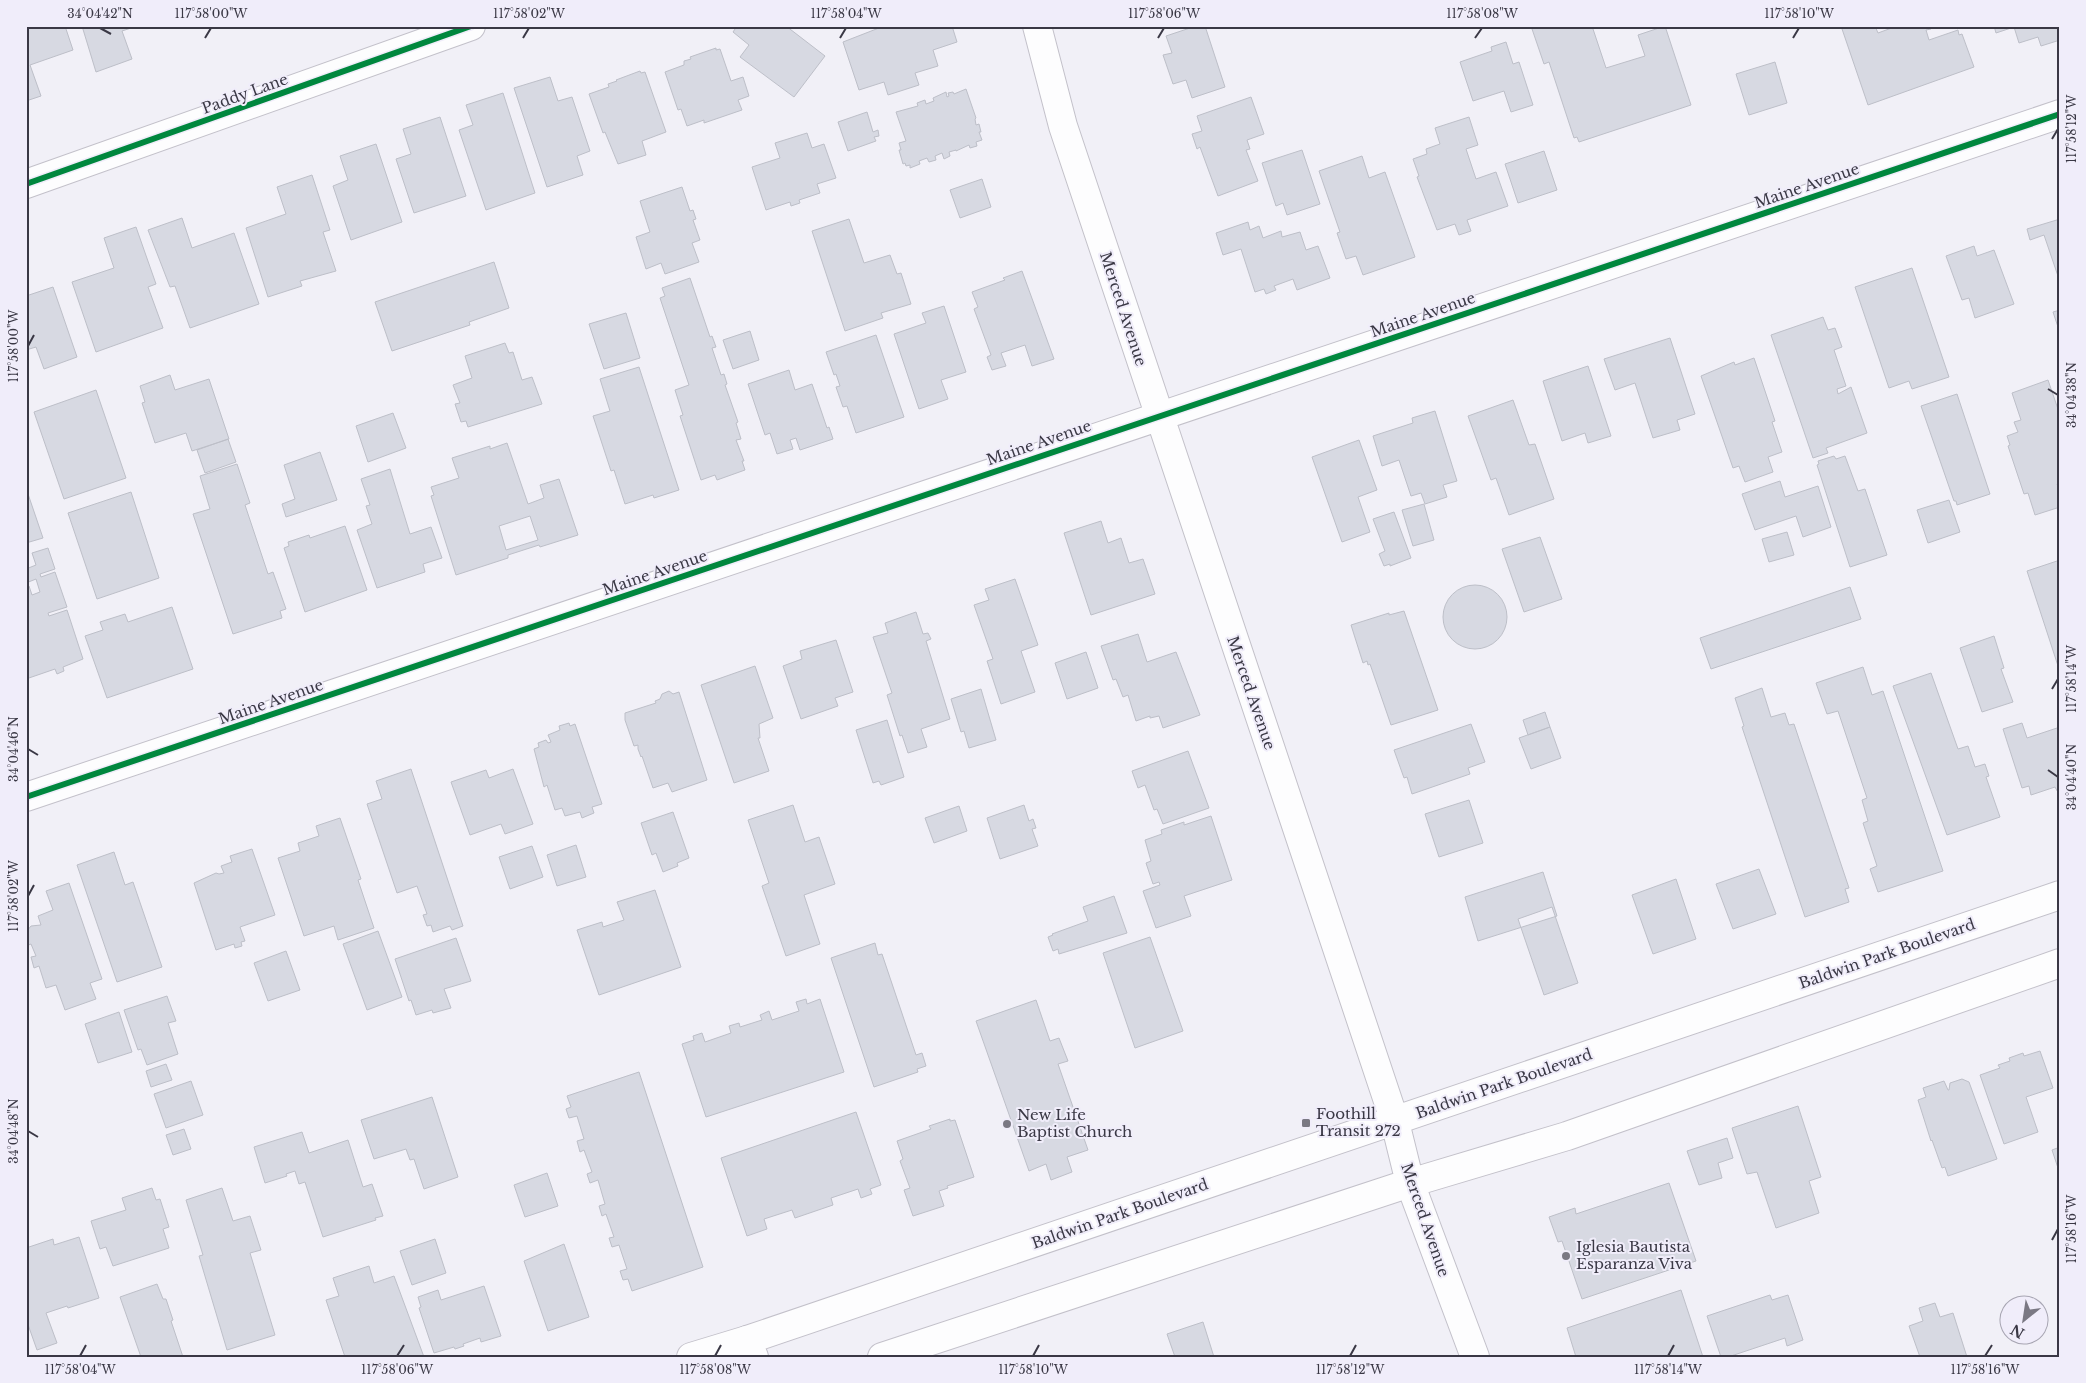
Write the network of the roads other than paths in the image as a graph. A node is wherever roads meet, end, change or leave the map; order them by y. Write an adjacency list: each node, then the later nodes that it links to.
1 (472, 26): 4 (main road, Paddy Lane)
2 (1037, 26): 5 (main road, Merced Avenue)
3 (2060, 114): 5 (main road, Maine Avenue)
4 (26, 184)
5 (1158, 416): 6 (main road, Maine Avenue); 9 (main road, Merced Avenue)
6 (26, 798)
7 (2060, 895): 9 (main road, Baldwin Park Boulevard)
8 (2060, 963): 10 (main road)
9 (1395, 1122): 10 (main road, Merced Avenue); 11 (main road, Baldwin Park Boulevard)
10 (1410, 1183): 13 (main road); 14 (main road, Merced Avenue)
11 (751, 1348): 12 (main road, Baldwin Park Boulevard)
12 (691, 1357)
13 (882, 1357)
14 (1475, 1357)

